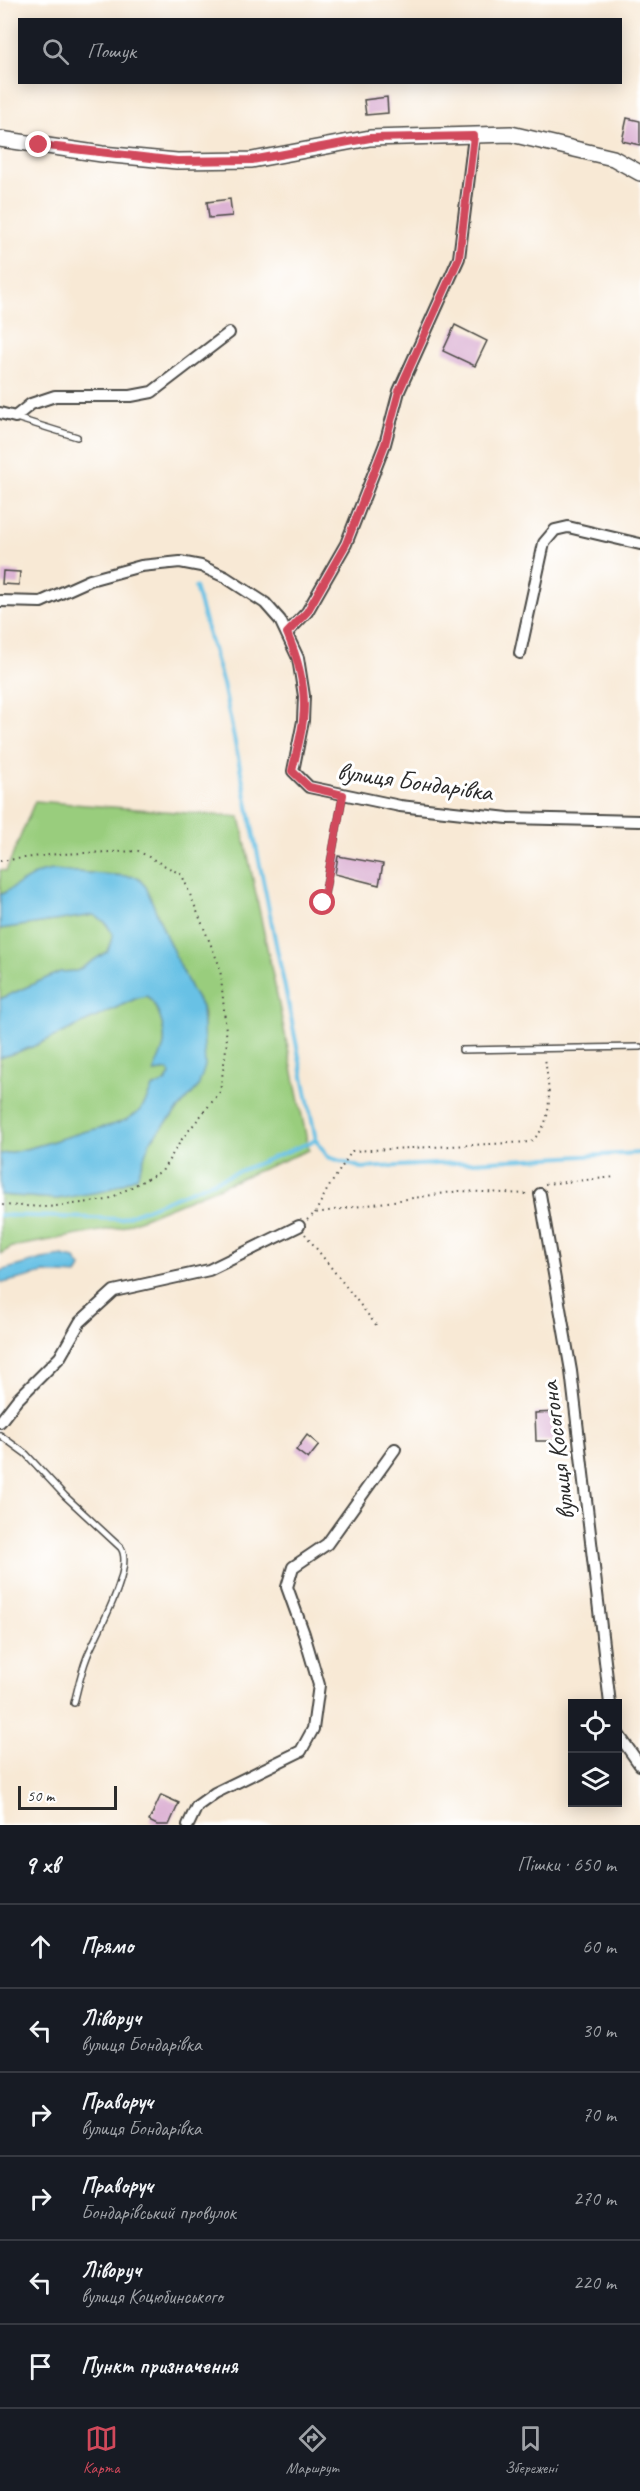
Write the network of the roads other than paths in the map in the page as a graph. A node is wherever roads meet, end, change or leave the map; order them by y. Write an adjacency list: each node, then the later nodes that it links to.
1 (474, 136): 2 (street); 3 (street); 10 (street)
2 (0, 139)
3 (640, 173)
4 (229, 333): 6 (street)
5 (0, 413): 6 (street)
6 (15, 417): 7 (lane)
7 (77, 437)
8 (640, 544): 11 (street)
9 (0, 601): 10 (street, вулиця Бондарівка)
10 (287, 633): 12 (street, вулиця Бондарівка)
11 (520, 653)
12 (343, 795): 13 (street, вулиця Бондарівка); 14 (lane)
13 (640, 821)
14 (323, 903)
15 (640, 1047): 16 (lane)
16 (462, 1050)
17 (540, 1194): 22 (street, вулиця Косогона)
18 (299, 1226): 19 (street)
19 (0, 1422)
20 (0, 1435): 23 (lane)
21 (395, 1449): 26 (street)
22 (609, 1699)
23 (74, 1703)
24 (622, 1740): 25 (street)
25 (640, 1765)
26 (188, 1825)

